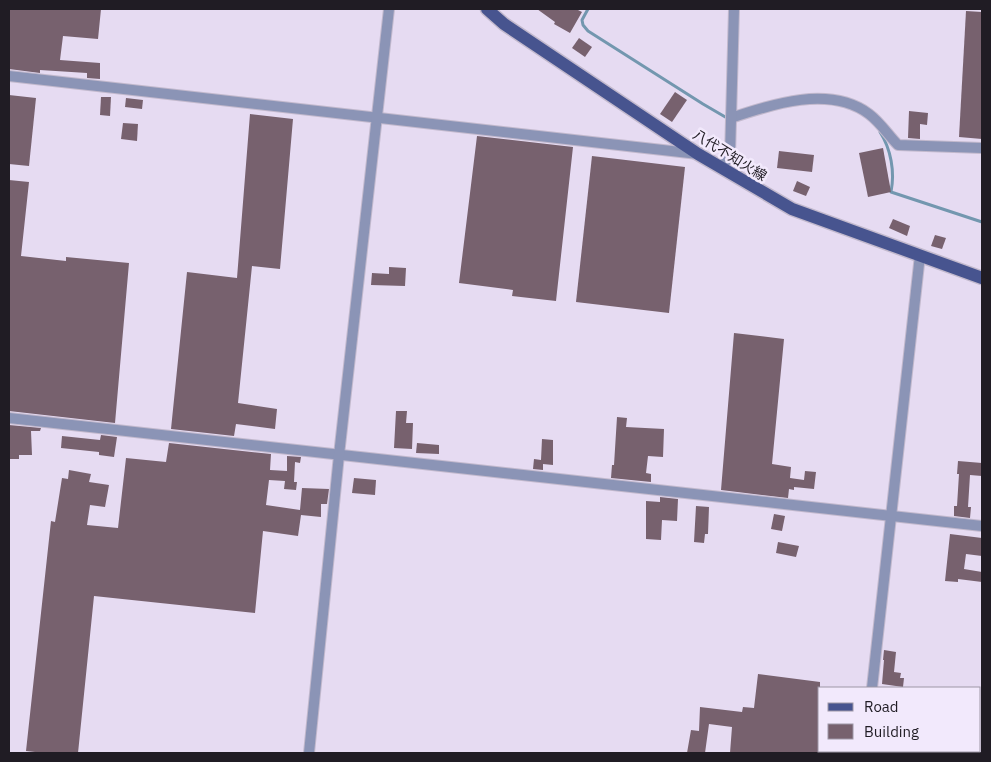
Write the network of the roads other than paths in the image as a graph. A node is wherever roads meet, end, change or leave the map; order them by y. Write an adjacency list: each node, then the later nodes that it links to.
1 (389, 9): 5 (street)
2 (487, 9): 8 (main road, 八代不知火線)
3 (734, 9): 6 (street)
4 (9, 76): 5 (street)
5 (376, 116): 8 (street); 13 (street)
6 (731, 118): 7 (street); 9 (street)
7 (982, 148)
8 (698, 154): 9 (main road, 八代不知火線)
9 (721, 167): 10 (main road, 八代不知火線)
10 (920, 255): 11 (main road, 八代不知火線); 14 (street)
11 (982, 278)
12 (9, 418): 13 (street)
13 (339, 454): 14 (street); 17 (street)
14 (891, 517): 15 (street); 16 (street)
15 (982, 526)
16 (872, 687)
17 (309, 753)

